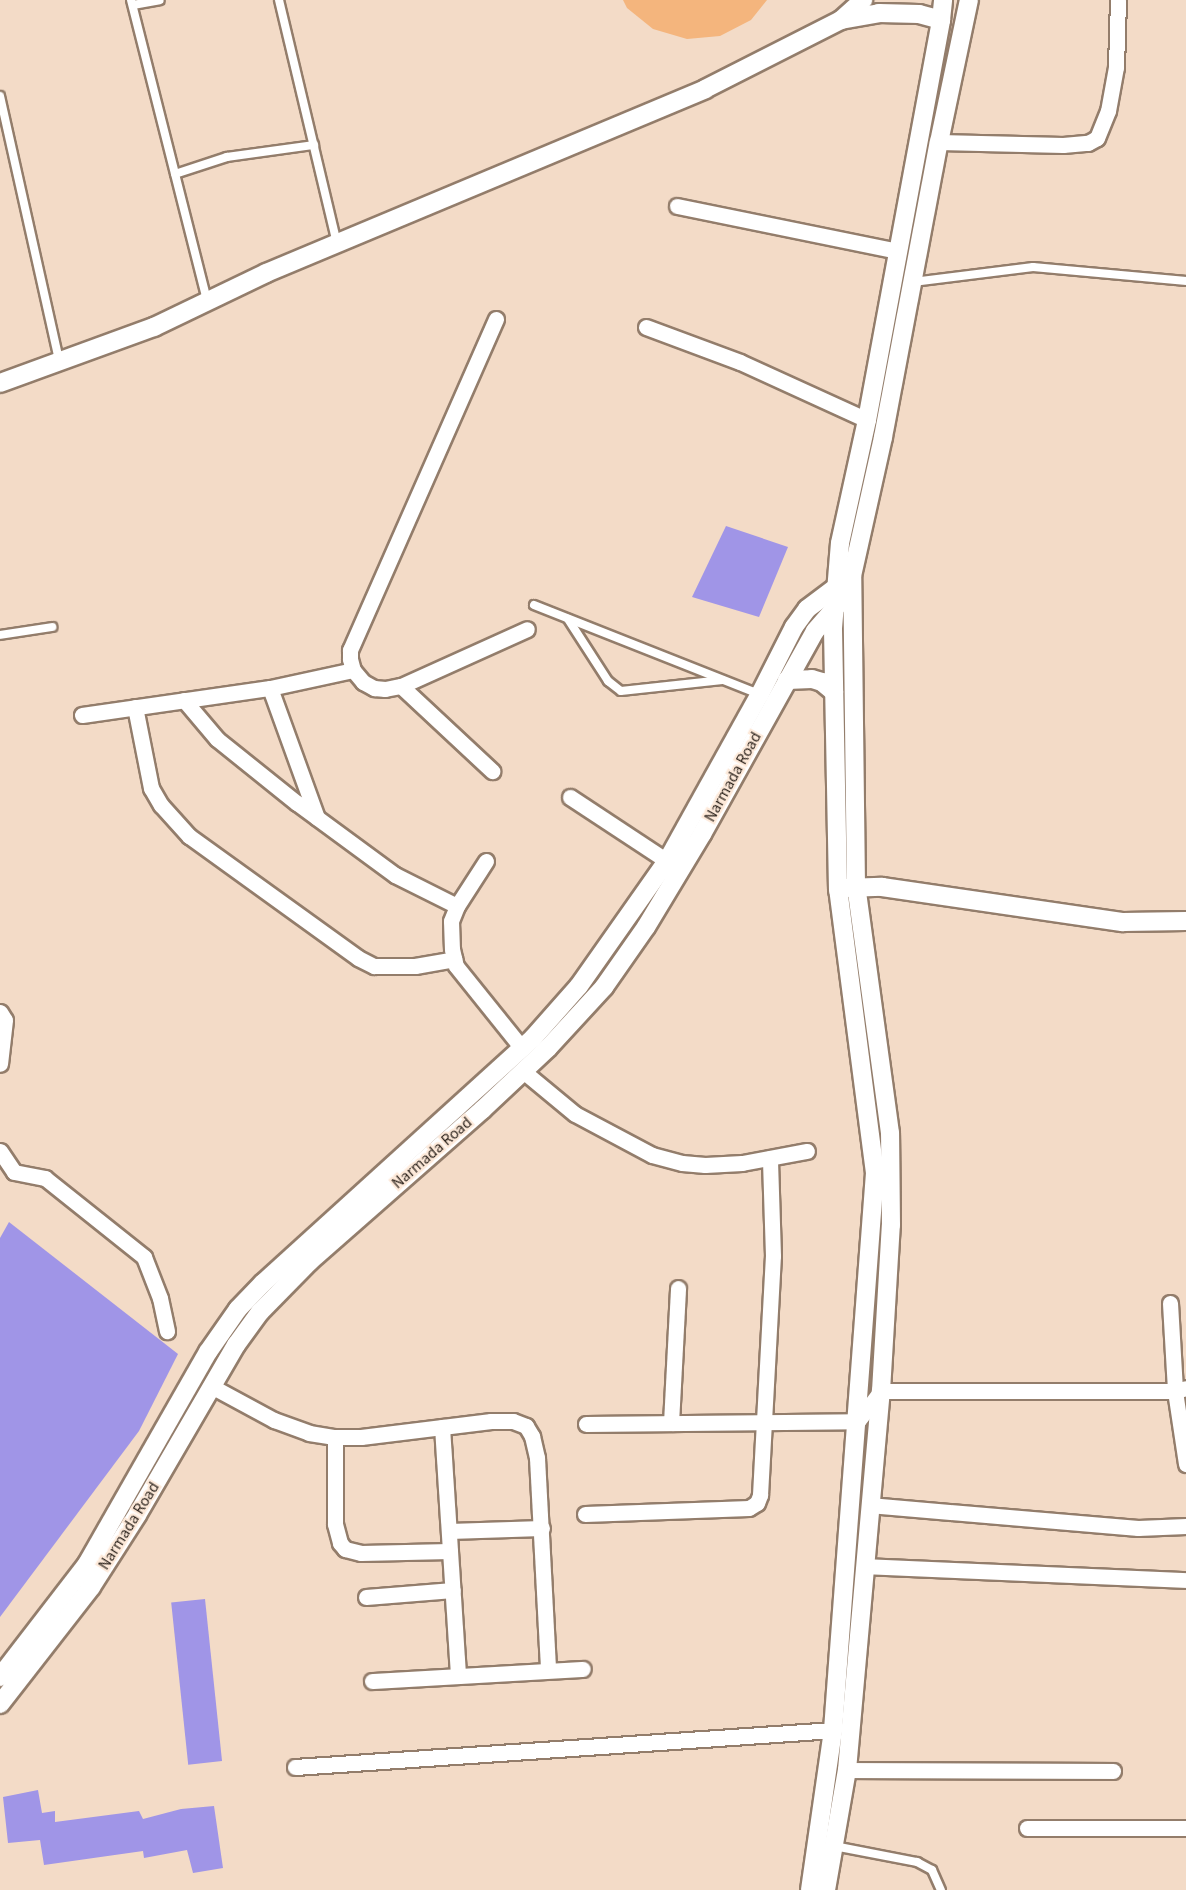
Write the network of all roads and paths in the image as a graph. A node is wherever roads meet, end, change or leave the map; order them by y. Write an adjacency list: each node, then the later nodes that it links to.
1 (160, 0): 7 (lane)
2 (279, 0): 13 (lane)
3 (863, 0): 9 (street)
4 (943, 0): 10 (street)
5 (969, 0): 12 (street)
6 (1118, 0): 12 (street)
7 (132, 3): 14 (lane)
8 (878, 7): 9 (street); 10 (street)
9 (841, 20): 16 (street)
10 (941, 20): 17 (street)
11 (0, 96): 23 (lane)
12 (939, 142): 19 (street)
13 (314, 145): 14 (lane); 16 (lane)
14 (175, 174): 20 (lane)
15 (677, 206): 17 (street)
16 (338, 244): 20 (street)
17 (898, 251): 25 (street)
18 (1186, 280): 19 (lane)
19 (912, 282): 26 (street)
20 (207, 300): 23 (street)
21 (496, 319): 34 (street)
22 (646, 327): 25 (street)
23 (59, 361): 24 (street)
24 (0, 383)
25 (867, 420): 26 (street)
26 (844, 581): 27 (street); 29 (street); 40 (street)
27 (853, 596): 29 (street, Narmada Road); 49 (street)
28 (534, 605): 30 (lane)
29 (835, 607): 36 (street, Narmada Road); 39 (street)
30 (568, 618): 35 (lane); 35 (lane)
31 (52, 627): 33 (lane)
32 (527, 629): 37 (street)
33 (0, 634)
34 (353, 670): 37 (street); 38 (street)
35 (723, 680): 40 (lane)
36 (787, 680): 39 (street); 56 (street, Narmada Road)
37 (401, 686): 44 (street)
38 (270, 688): 41 (street); 46 (street)
39 (834, 692): 49 (street)
40 (760, 694): 48 (street)
41 (184, 700): 42 (street); 46 (street)
42 (135, 707): 43 (street); 52 (street)
43 (82, 715)
44 (492, 771)
45 (570, 797): 48 (street)
46 (317, 818): 50 (street)
47 (486, 861): 50 (street)
48 (667, 861): 54 (street)
49 (847, 888): 51 (street); 65 (street); 66 (street)
50 (457, 906): 52 (street)
51 (1186, 921)
52 (454, 959): 54 (street)
53 (0, 1012): 55 (street)
54 (522, 1048): 86 (street)
55 (0, 1064)
56 (523, 1071): 59 (street); 63 (street, Narmada Road)
57 (0, 1151): 62 (street)
58 (807, 1151): 59 (street)
59 (770, 1158): 67 (street)
60 (678, 1288): 68 (street)
61 (1170, 1303): 64 (street)
62 (166, 1331)
63 (211, 1386): 71 (street); 88 (street, Narmada Road)
64 (1181, 1390): 65 (street); 72 (street)
65 (881, 1391): 66 (street); 73 (street)
66 (858, 1421): 67 (street); 89 (street)
67 (763, 1422): 68 (street); 74 (street)
68 (671, 1423): 69 (street)
69 (586, 1424)
70 (442, 1426): 71 (street); 76 (street); 77 (street)
71 (335, 1437): 78 (street)
72 (1186, 1464)
73 (869, 1505): 75 (street); 79 (street)
74 (585, 1514)
75 (1186, 1527)
76 (542, 1528): 77 (street); 83 (street)
77 (449, 1532): 78 (street)
78 (450, 1551): 81 (street)
79 (864, 1566): 80 (street); 91 (street)
80 (1186, 1580)
81 (453, 1590): 82 (street); 85 (street)
82 (366, 1597)
83 (548, 1669): 84 (street); 85 (street)
84 (583, 1669)
85 (458, 1675): 87 (street)
86 (0, 1677)
87 (372, 1681)
88 (0, 1704)
89 (833, 1730): 90 (street); 96 (street)
90 (295, 1767)
91 (847, 1770): 92 (street); 95 (street)
92 (1113, 1771)
93 (1027, 1828): 94 (street)
94 (1186, 1828)
95 (834, 1846): 97 (street); 98 (lane)
96 (810, 1890)
97 (826, 1890)
98 (941, 1890)

